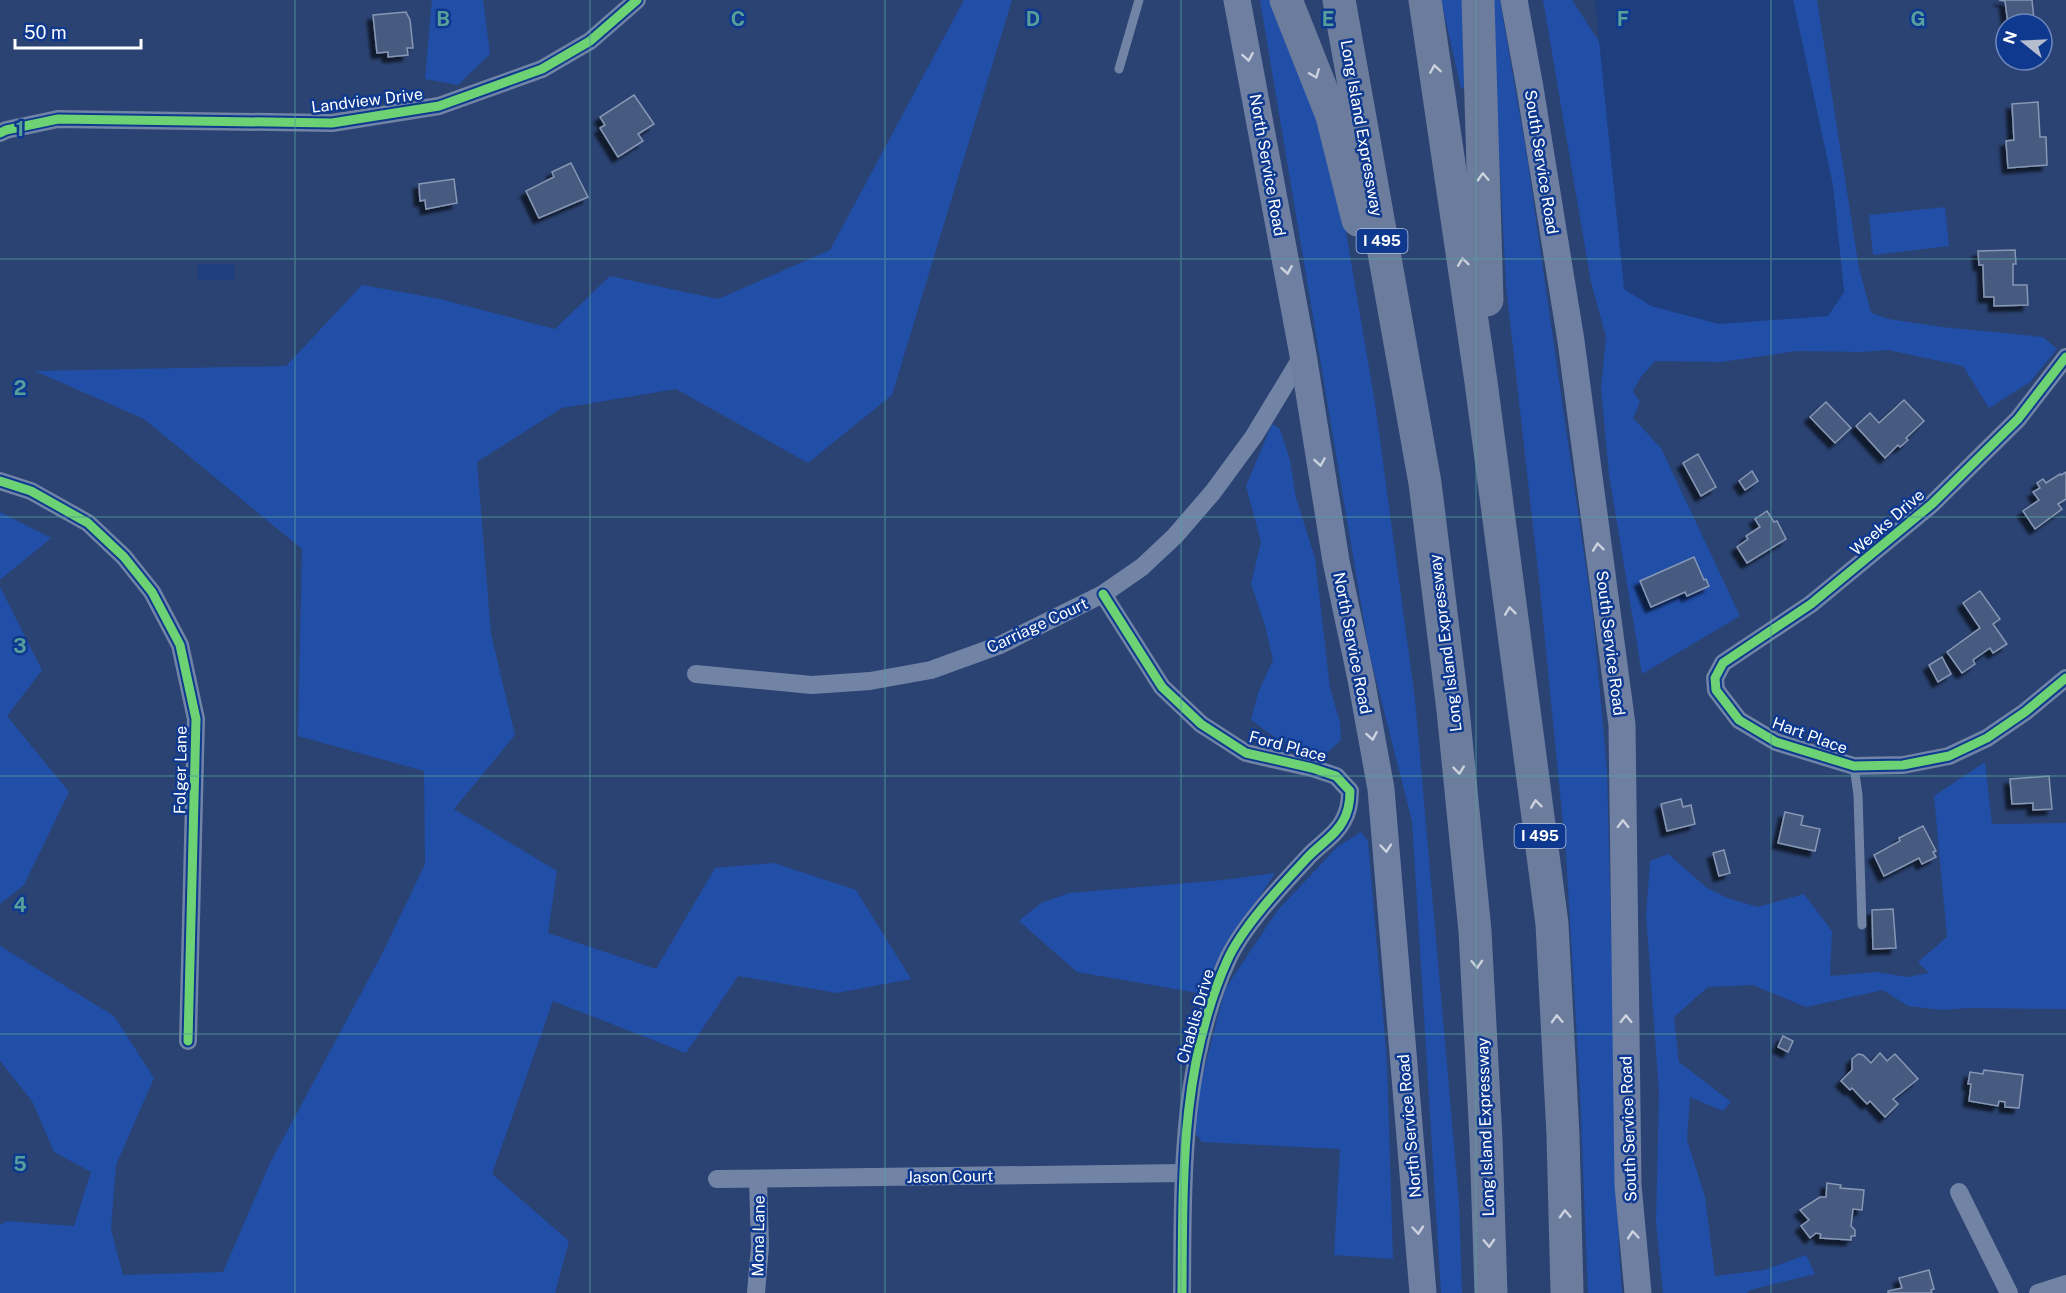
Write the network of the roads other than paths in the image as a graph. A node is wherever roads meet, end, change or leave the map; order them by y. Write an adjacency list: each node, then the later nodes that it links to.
1 (638, 0): 10 (street, Landview Drive)
2 (1139, 0): 9 (lane)
3 (1237, 0): 11 (main road, North Service Road, one-way to 11)
4 (1286, 0): 15 (highway, one-way to 15)
5 (1339, 0): 15 (highway, Long Island Expressway / I 495)
6 (1425, 0): 13 (highway, I 495, one-way to 6)
7 (1478, 0): 13 (highway, one-way to 7)
8 (1514, 0): 34 (main road, South Service Road, one-way to 8)
9 (1119, 69)
10 (0, 133)
11 (1303, 354): 16 (street, Carriage Court); 31 (main road, North Service Road, one-way to 31)
12 (2066, 357): 19 (street, Weeks Drive)
13 (1480, 382): 33 (highway, I 495, one-way to 13)
14 (0, 481): 23 (street, Folger Lane)
15 (1425, 483): 32 (highway, Long Island Expressway / I 495, one-way to 32)
16 (1103, 594): 17 (street, Carriage Court); 21 (street, Ford Place)
17 (696, 674)
18 (2066, 678): 20 (street, Hart Place)
19 (1716, 690): 20 (street, Hart Place)
20 (1854, 766): 22 (lane)
21 (1350, 791): 24 (street, Chablis Drive)
22 (1863, 925)
23 (188, 1041)
24 (1183, 1173): 26 (street, Jason Court); 30 (street, Chablis Drive)
25 (717, 1179): 26 (street, Jason Court)
26 (759, 1179): 29 (street, Mona Lane)
27 (1959, 1192): 35 (street)
28 (2066, 1284): 36 (street)
29 (756, 1293)
30 (1182, 1293)
31 (1423, 1293)
32 (1491, 1293)
33 (1567, 1293)
34 (1638, 1293)
35 (2009, 1293)
36 (2038, 1293)

